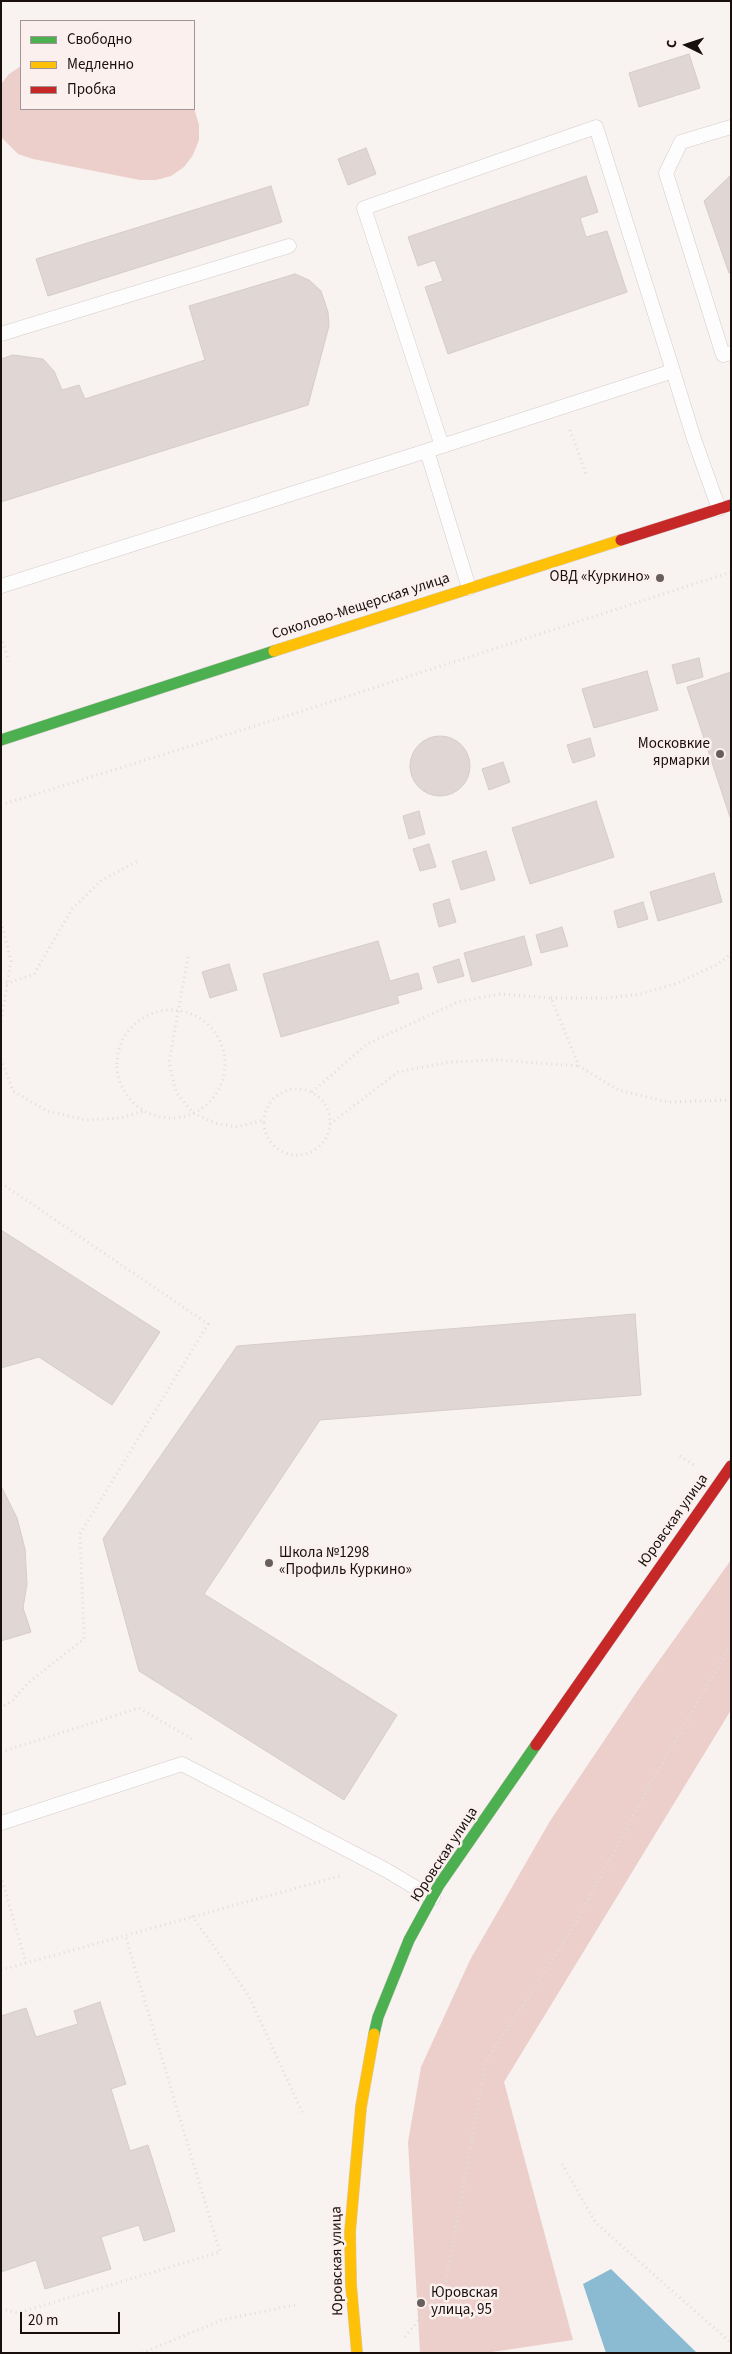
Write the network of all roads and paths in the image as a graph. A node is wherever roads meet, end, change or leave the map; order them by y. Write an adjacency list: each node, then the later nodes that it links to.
1 (731, 127): 4 (lane)
2 (289, 246): 3 (lane)
3 (1, 334)
4 (731, 353)
5 (673, 371): 6 (lane); 7 (lane); 10 (lane)
6 (562, 408): 7 (lane); 9 (path)
7 (442, 446): 8 (lane)
8 (427, 451): 12 (lane); 13 (lane)
9 (586, 474)
10 (725, 507): 13 (street, Соколово-Мещерская улица)
11 (731, 572): 17 (path)
12 (1, 586)
13 (469, 588): 16 (street, Соколово-Мещерская улица)
14 (1, 637): 15 (path)
15 (9, 661)
16 (1, 740)
17 (1, 805)
18 (140, 860): 22 (path)
19 (1, 922): 22 (path)
20 (731, 954): 23 (path)
21 (188, 957): 24 (path)
22 (6, 984): 25 (path)
23 (551, 998): 27 (path); 28 (path)
24 (177, 1011): 30 (path); 31 (path); 31 (path)
25 (1, 1023)
26 (1, 1058): 30 (path)
27 (578, 1066): 29 (path); 33 (path)
28 (312, 1092): 32 (path); 33 (path)
29 (731, 1100)
30 (144, 1110): 31 (path)
31 (193, 1113): 32 (path)
32 (264, 1120): 33 (path)
33 (330, 1124)
34 (1, 1183): 37 (path)
35 (731, 1466): 41 (street, Юровская улица)
36 (731, 1645): 50 (path)
37 (1, 1708)
38 (1, 1823): 41 (lane)
39 (1, 1876): 44 (path)
40 (345, 1878): 42 (path)
41 (433, 1898): 53 (street, Юровская улица)
42 (192, 1916): 43 (path); 46 (path)
43 (125, 1935): 44 (path); 49 (path)
44 (26, 1963): 45 (path)
45 (1, 1970)
46 (303, 2114)
47 (562, 2164): 51 (path)
48 (299, 2304): 52 (path)
49 (1, 2309)
50 (405, 2337)
51 (731, 2343)
52 (142, 2353)
53 (357, 2353)

